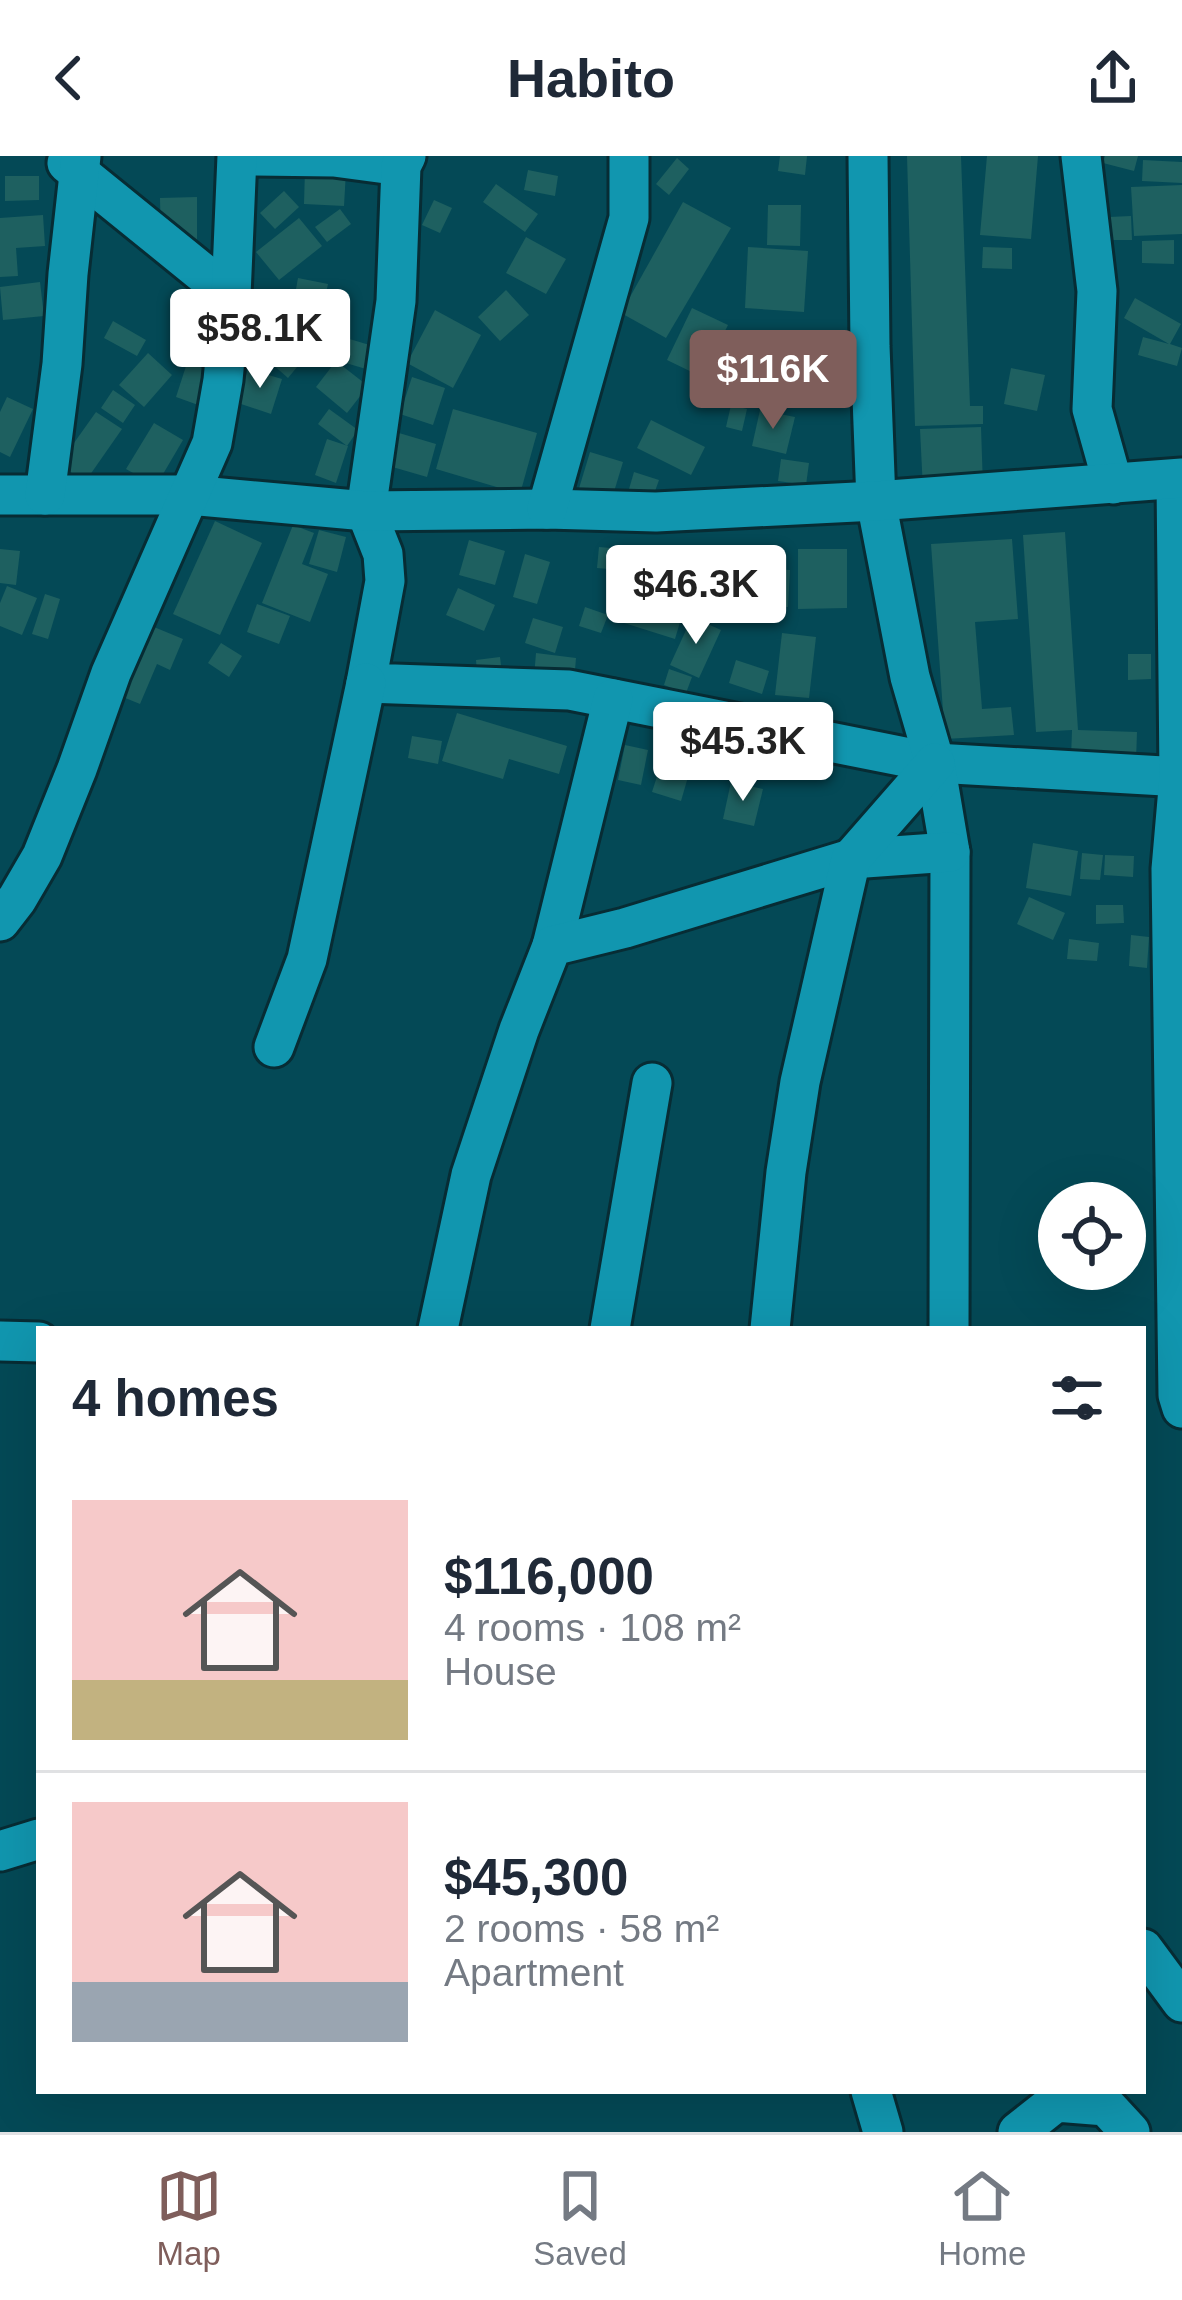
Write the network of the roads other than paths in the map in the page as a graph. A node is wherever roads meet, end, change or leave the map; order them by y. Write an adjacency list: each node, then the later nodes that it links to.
1 (237, 156): 8 (street)
2 (255, 156): 6 (street)
3 (629, 156): 15 (street)
4 (868, 156): 14 (street)
5 (1081, 156): 10 (street)
6 (403, 161): 16 (street)
7 (73, 162): 8 (street); 13 (street)
8 (231, 296): 12 (street)
9 (1179, 479): 10 (street); 20 (street)
10 (1113, 484): 14 (street)
11 (0, 495): 13 (street)
12 (189, 495): 13 (street); 16 (street); 23 (street)
13 (45, 496)
14 (876, 501): 15 (street); 19 (street)
15 (547, 509): 16 (street)
16 (366, 511): 17 (street)
17 (366, 683): 18 (street); 25 (street)
18 (613, 699): 19 (street); 24 (street)
19 (934, 763): 20 (street); 21 (street); 22 (street)
20 (1180, 777): 33 (street)
21 (950, 852): 22 (street); 30 (street)
22 (851, 859): 24 (street); 29 (street)
23 (0, 922)
24 (552, 946): 27 (street)
25 (274, 1047)
26 (652, 1083): 28 (street)
27 (439, 1326)
28 (611, 1326)
29 (770, 1326)
30 (949, 1326)
31 (0, 1341): 32 (street)
32 (36, 1342)
33 (1171, 1398)
34 (36, 1840): 35 (street)
35 (0, 1851)
36 (1146, 1953): 37 (street)
37 (1182, 2002)
38 (872, 2094): 39 (street)
39 (883, 2132)
40 (1018, 2132): 41 (street)
41 (1130, 2132)

